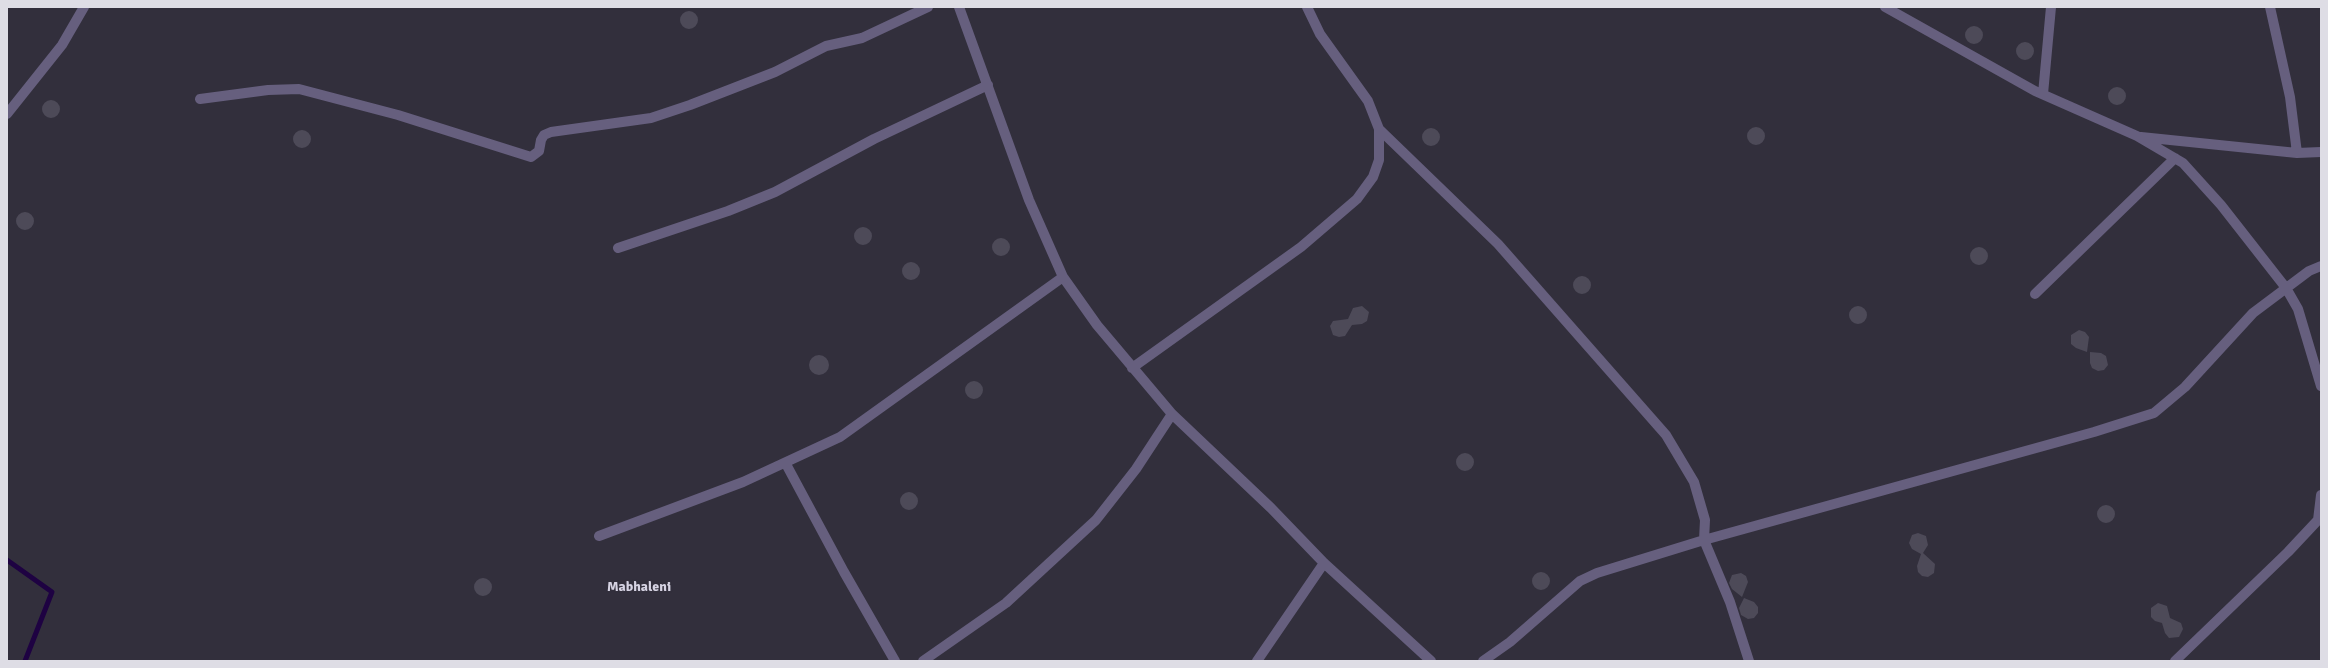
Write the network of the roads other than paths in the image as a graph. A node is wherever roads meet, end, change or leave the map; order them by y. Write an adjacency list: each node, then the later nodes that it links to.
1 (84, 7): 11 (street)
2 (928, 7): 10 (street)
3 (960, 7): 8 (street)
4 (1307, 7): 12 (street)
5 (1885, 7): 9 (street)
6 (2052, 7): 9 (street)
7 (2270, 7): 15 (street)
8 (988, 85): 17 (street); 19 (street)
9 (2043, 94): 13 (street)
10 (200, 99)
11 (7, 114)
12 (1379, 129): 22 (street); 29 (street)
13 (2137, 136): 15 (street); 16 (street)
14 (2321, 152): 15 (street)
15 (2298, 153)
16 (2175, 158): 20 (street); 21 (street)
17 (618, 248)
18 (2321, 266): 20 (street)
19 (1063, 277): 22 (street); 25 (street)
20 (2286, 288): 23 (street); 29 (street)
21 (2035, 294)
22 (1132, 368): 24 (street)
23 (2321, 386)
24 (1172, 414): 30 (street); 32 (street)
25 (786, 464): 28 (street); 31 (street)
26 (2321, 495): 27 (street)
27 (2319, 524): 37 (street)
28 (598, 536)
29 (1704, 540): 35 (street); 36 (street)
30 (1324, 563): 33 (street); 34 (street)
31 (895, 661)
32 (923, 661)
33 (1257, 661)
34 (1431, 661)
35 (1483, 661)
36 (1749, 661)
37 (2175, 661)

